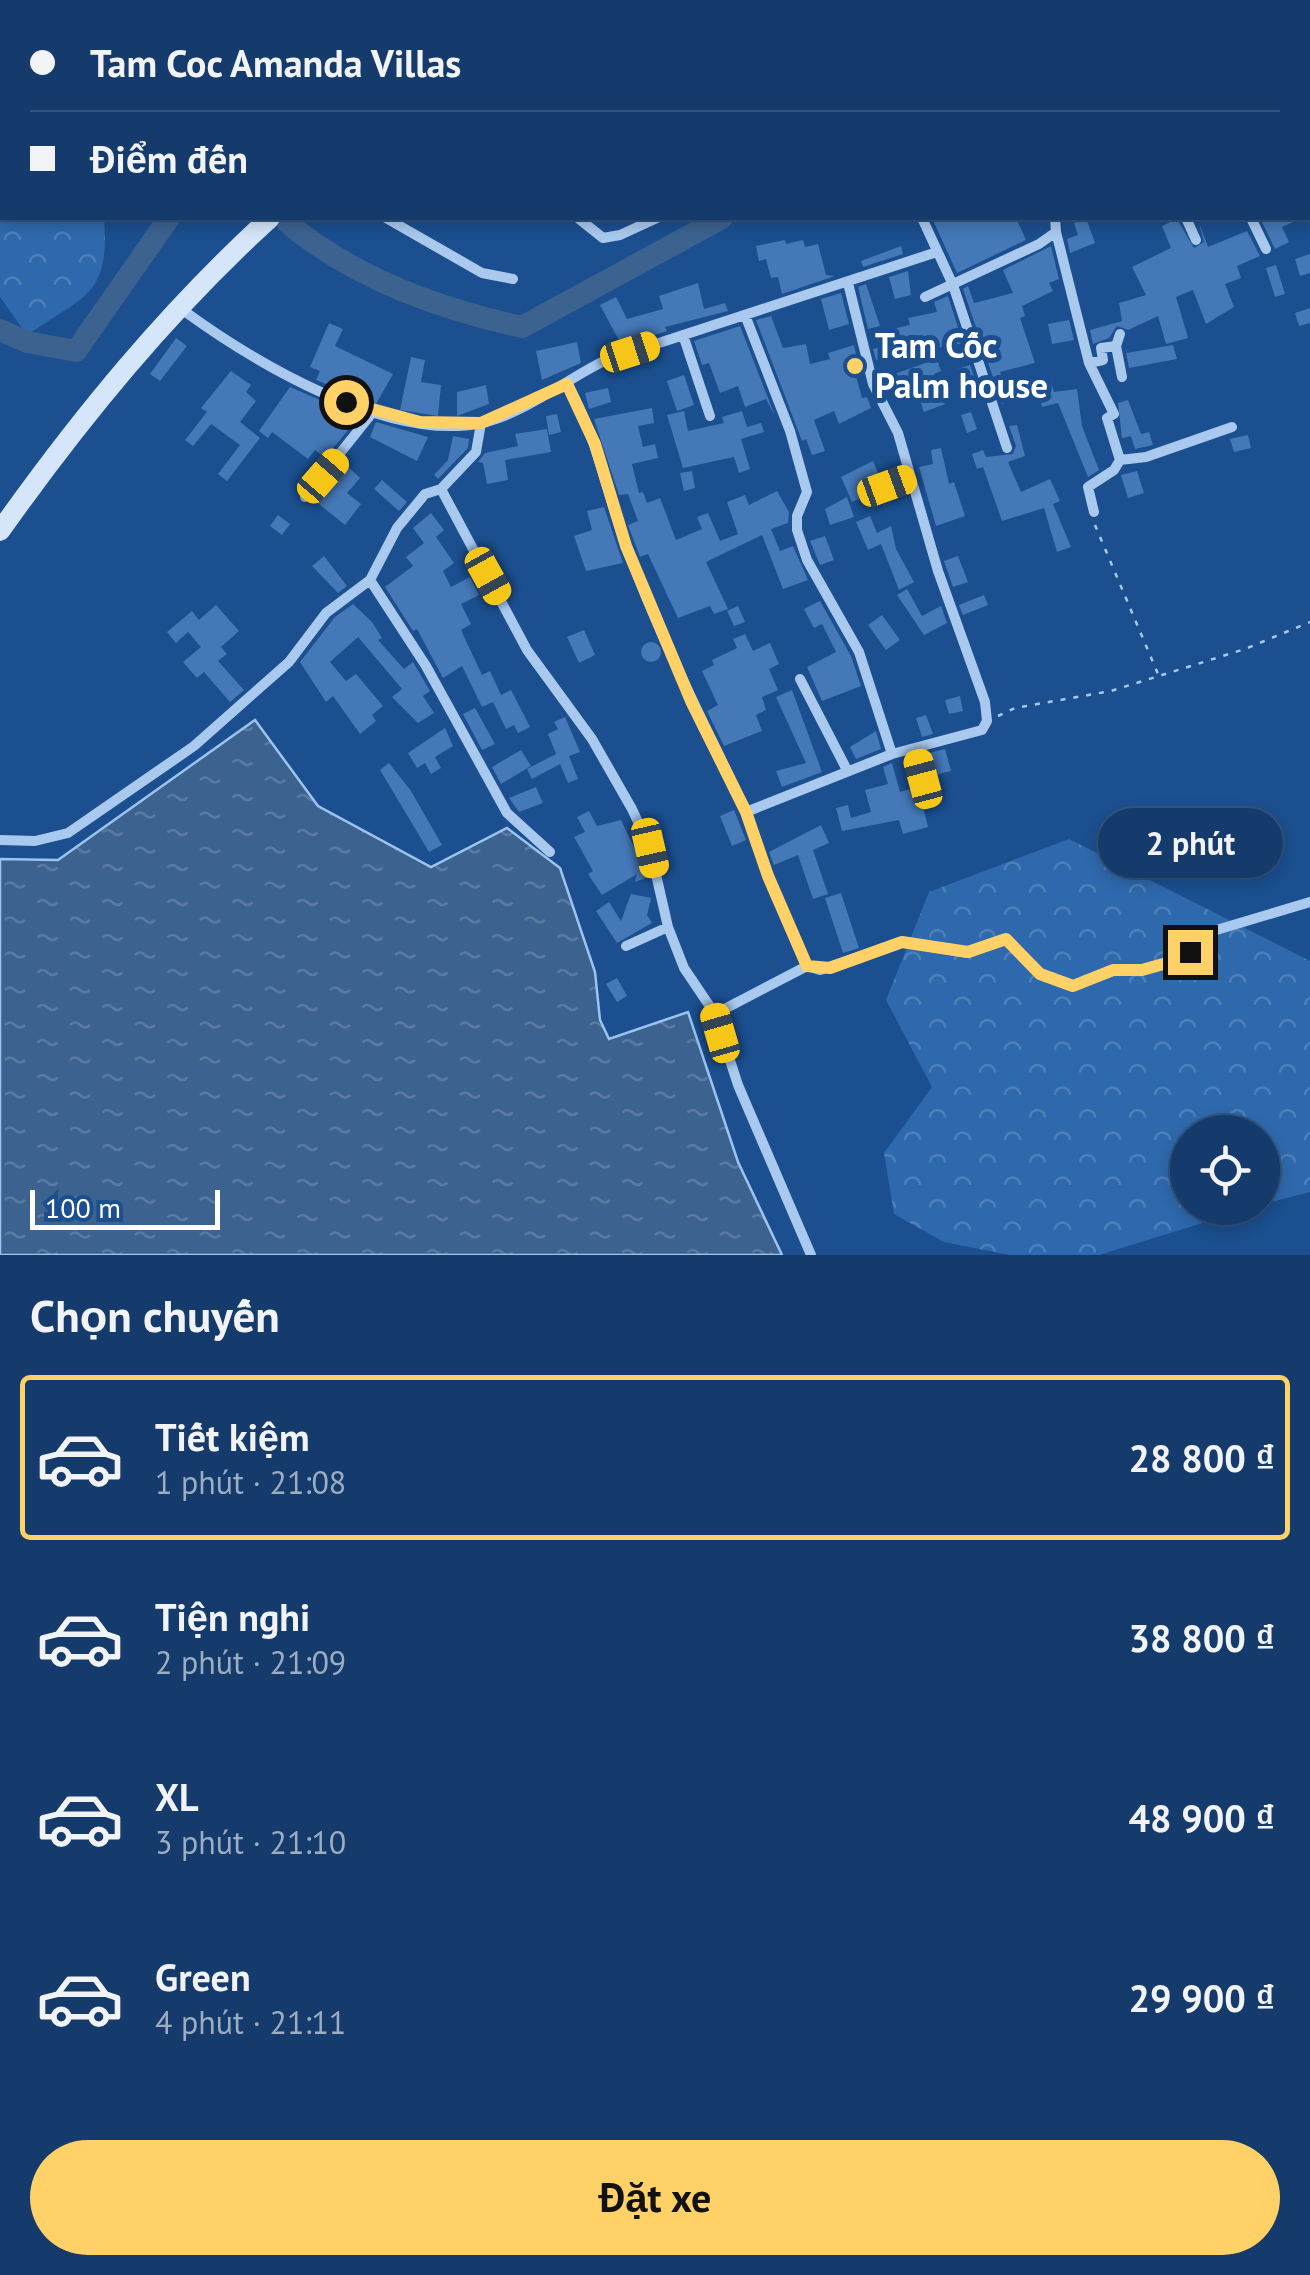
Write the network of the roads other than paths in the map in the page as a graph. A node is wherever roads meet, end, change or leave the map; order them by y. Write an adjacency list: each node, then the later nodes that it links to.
1 (268, 220): 17 (main road)
2 (389, 220): 13 (street)
3 (580, 220): 4 (street)
4 (652, 220)
5 (923, 220): 12 (street)
6 (1055, 220): 9 (street)
7 (1252, 220): 11 (street)
8 (1187, 221): 10 (street)
9 (1056, 232): 15 (street); 20 (street)
10 (1196, 240)
11 (1266, 249)
12 (937, 252): 14 (street); 15 (street)
13 (512, 280)
14 (848, 283): 18 (street); 29 (street)
15 (953, 285): 16 (street); 27 (street)
16 (925, 297)
17 (177, 306): 23 (street); 34 (main road)
18 (745, 316): 19 (street); 38 (street)
19 (682, 335): 22 (street); 24 (street)
20 (1089, 363): 21 (street); 28 (street)
21 (1122, 377)
22 (567, 384): 25 (street); 41 (street)
23 (372, 412): 25 (street); 32 (street)
24 (710, 416)
25 (481, 423): 30 (street)
26 (1232, 427): 28 (street)
27 (1007, 448)
28 (1120, 460): 33 (street)
29 (910, 478): 31 (street); 37 (street)
30 (441, 489): 35 (street); 45 (street)
31 (869, 494)
32 (305, 498)
33 (1094, 512)
34 (0, 531)
35 (370, 580): 42 (street); 43 (street)
36 (800, 679): 39 (street)
37 (914, 749): 38 (street); 40 (street)
38 (892, 754): 39 (street)
39 (848, 770): 41 (street)
40 (923, 779)
41 (746, 812): 47 (street)
42 (0, 840)
43 (550, 852)
44 (1310, 902): 47 (street)
45 (668, 927): 46 (street); 48 (street)
46 (626, 946)
47 (807, 966): 48 (street)
48 (714, 1014): 49 (street)
49 (811, 1255)

